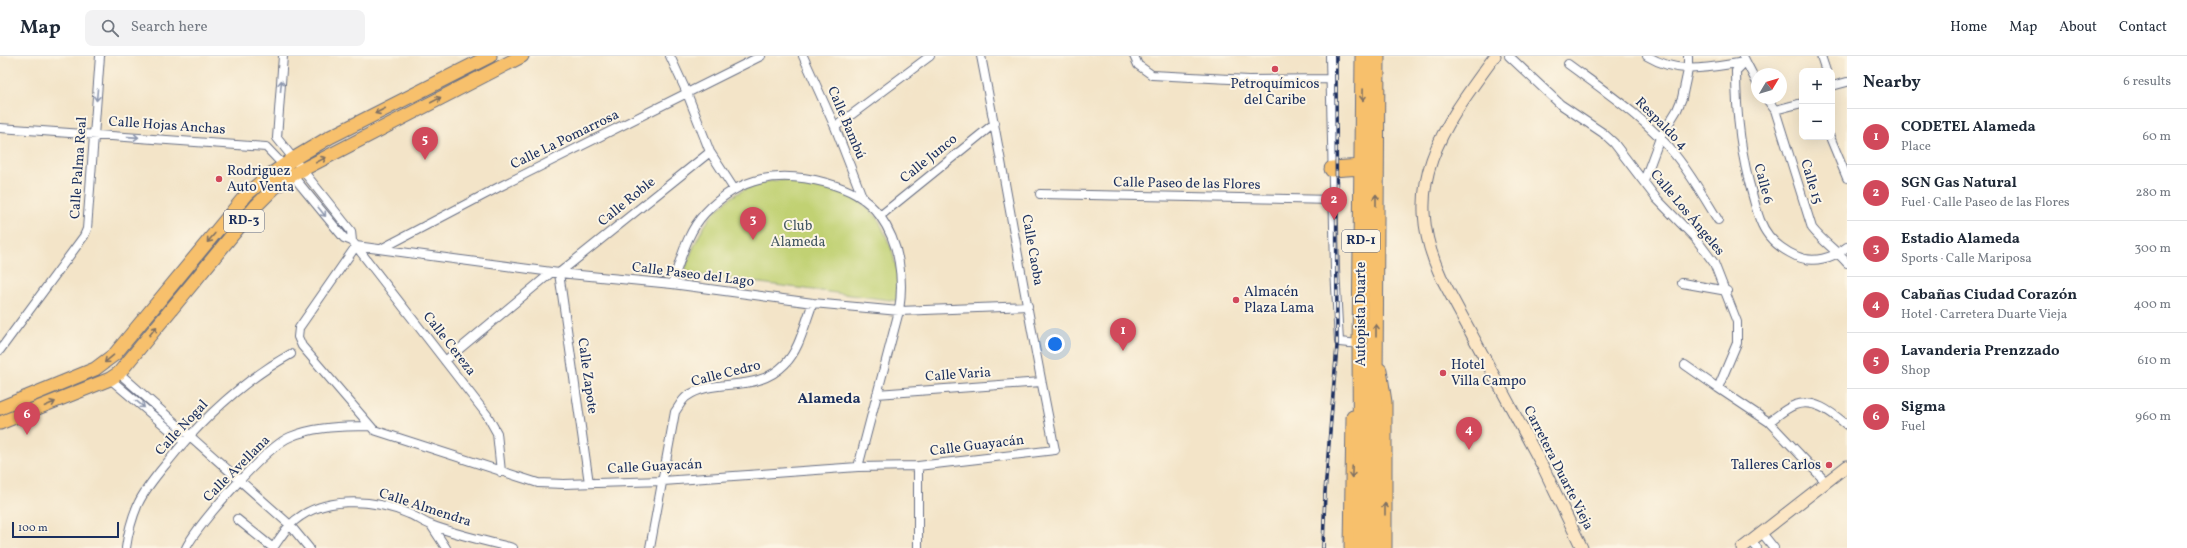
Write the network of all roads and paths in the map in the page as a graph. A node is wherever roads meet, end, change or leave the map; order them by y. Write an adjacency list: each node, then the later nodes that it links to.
1 (100, 56): 34 (street, Calle Palma Real, one-way to 34)
2 (283, 56): 37 (street, one-way to 2)
3 (490, 56): 40 (main road, RD-3, one-way to 40)
4 (522, 56): 40 (main road, RD-3, one-way to 4)
5 (670, 56): 27 (street)
6 (761, 56): 27 (street, Calle La Pomarrosa)
7 (803, 56): 32 (street, Calle Bambú)
8 (930, 56): 32 (street)
9 (981, 56): 31 (street, Calle Caoba)
10 (1134, 56): 24 (street)
11 (1330, 56): 24 (street)
12 (1363, 56): 41 (highway, Autopista Duarte / RD-1, one-way to 41)
13 (1377, 56): 65 (highway, Autopista Duarte / RD-1, one-way to 13)
14 (1495, 56): 107 (main road, Carretera Duarte Vieja)
15 (1509, 56): 44 (street, Calle Los Ángeles)
16 (1646, 56): 22 (street)
17 (1688, 56): 22 (street)
18 (1821, 56): 21 (street)
19 (1744, 59): 22 (street); 23 (street); 54 (street, Calle 6)
20 (1568, 64): 35 (street, Respaldo 4)
21 (1825, 68)
22 (1688, 70): 35 (street)
23 (1751, 72)
24 (1329, 79): 42 (street)
25 (1847, 82): 26 (street)
26 (1835, 85)
27 (687, 93): 39 (street); 53 (street, Calle La Pomarrosa)
28 (1770, 104): 30 (street, Calle 15)
29 (1799, 104): 30 (street)
30 (1775, 110): 54 (street, Calle 15)
31 (994, 123): 49 (street, Calle Junco); 61 (street, Calle Caoba)
32 (835, 127): 47 (street, Calle Bambú)
33 (0, 128): 34 (street, Calle Hojas Anchas)
34 (94, 134): 38 (street, Calle Hojas Anchas, one-way to 38); 64 (street, Calle Palma Real)
35 (1660, 138): 44 (street); 50 (street, Respaldo 4)
36 (1831, 140): 43 (street)
37 (282, 145): 38 (street); 40 (street)
38 (272, 152): 40 (street)
39 (710, 152): 45 (street); 56 (street, Calle Roble)
40 (293, 167): 51 (street, Calle Cereza); 70 (main road, RD-3, one-way to 40); 74 (main road, RD-3, one-way to 74)
41 (1362, 167): 42 (highway); 63 (highway, Autopista Duarte / RD-1)
42 (1332, 169): 48 (street)
43 (1847, 178)
44 (1644, 181): 59 (street, Calle Los Ángeles)
45 (734, 189): 47 (street); 58 (street)
46 (1040, 194): 48 (street, Calle Paseo de las Flores)
47 (863, 200): 49 (street)
48 (1333, 200): 63 (street)
49 (880, 216): 62 (street)
50 (1718, 220)
51 (354, 244): 53 (street, Calle Paseo del Lago); 67 (street, Calle Cereza); 79 (street, Calle Guayacán)
52 (1847, 247): 54 (street, Calle 6)
53 (381, 249): 56 (street, Calle Paseo del Lago)
54 (1839, 253): 55 (street, Calle 15)
55 (1847, 263)
56 (555, 273): 58 (street, Calle Paseo del Lago); 67 (street, Calle Roble); 89 (street, Calle Zapote)
57 (1682, 283): 59 (street)
58 (672, 284): 60 (street, Calle Paseo del Lago)
59 (1727, 290): 72 (street, Calle Los Ángeles)
60 (813, 303): 62 (street, Calle Paseo del Lago); 86 (street, Calle Cedro)
61 (1028, 306): 62 (street, Calle Paseo del Lago); 71 (street, Calle Caoba)
62 (899, 311): 73 (street)
63 (1360, 344): 68 (highway, Autopista Duarte / RD-1)
64 (0, 350)
65 (1376, 350): 77 (highway, Autopista Duarte / RD-1); 106 (main road, Autopista Duarte, one-way to 65)
66 (291, 354): 80 (street, Calle Nogal)
67 (445, 360): 85 (street, Calle Cereza)
68 (1361, 364): 77 (highway, Autopista Duarte / RD-1); 103 (main road, one-way to 103)
69 (1685, 365): 72 (street)
70 (115, 376): 76 (main road, RD-3, one-way to 70); 80 (street)
71 (1041, 382): 73 (street, Calle Varia); 81 (street, Calle Caoba)
72 (1718, 388): 75 (street)
73 (877, 394): 84 (street)
74 (0, 408)
75 (1768, 422): 78 (street); 88 (street)
76 (0, 423)
77 (1368, 425): 104 (highway, Autopista Duarte / RD-1); 105 (highway, Autopista Duarte / RD-1)
78 (1847, 425)
79 (368, 426): 85 (street, Calle Guayacán); 87 (street, Calle Avellana)
80 (187, 439): 87 (street); 95 (street, Calle Nogal)
81 (1055, 450): 82 (street, Calle Guayacán)
82 (918, 466): 84 (street, Calle Guayacán); 102 (street)
83 (1847, 466): 88 (main road)
84 (858, 467): 86 (street, Calle Guayacán)
85 (501, 472): 89 (street, Calle Guayacán)
86 (663, 481): 89 (street, Calle Guayacán); 101 (street, Calle Cedro)
87 (240, 482): 92 (street); 96 (street, Calle Avellana)
88 (1826, 482): 93 (main road)
89 (589, 483)
90 (237, 519): 97 (street)
91 (431, 525): 92 (street, Calle Almendra); 99 (street); 100 (street, Calle Almendra)
92 (290, 526): 97 (street, Calle Almendra); 98 (street)
93 (1762, 533): 94 (main road); 108 (street)
94 (1750, 546)
95 (126, 548)
96 (186, 548)
97 (273, 548)
98 (309, 548)
99 (446, 548)
100 (513, 548)
101 (650, 548)
102 (918, 548)
103 (1351, 548)
104 (1361, 548)
105 (1374, 548)
106 (1385, 548)
107 (1582, 548)
108 (1774, 548)

